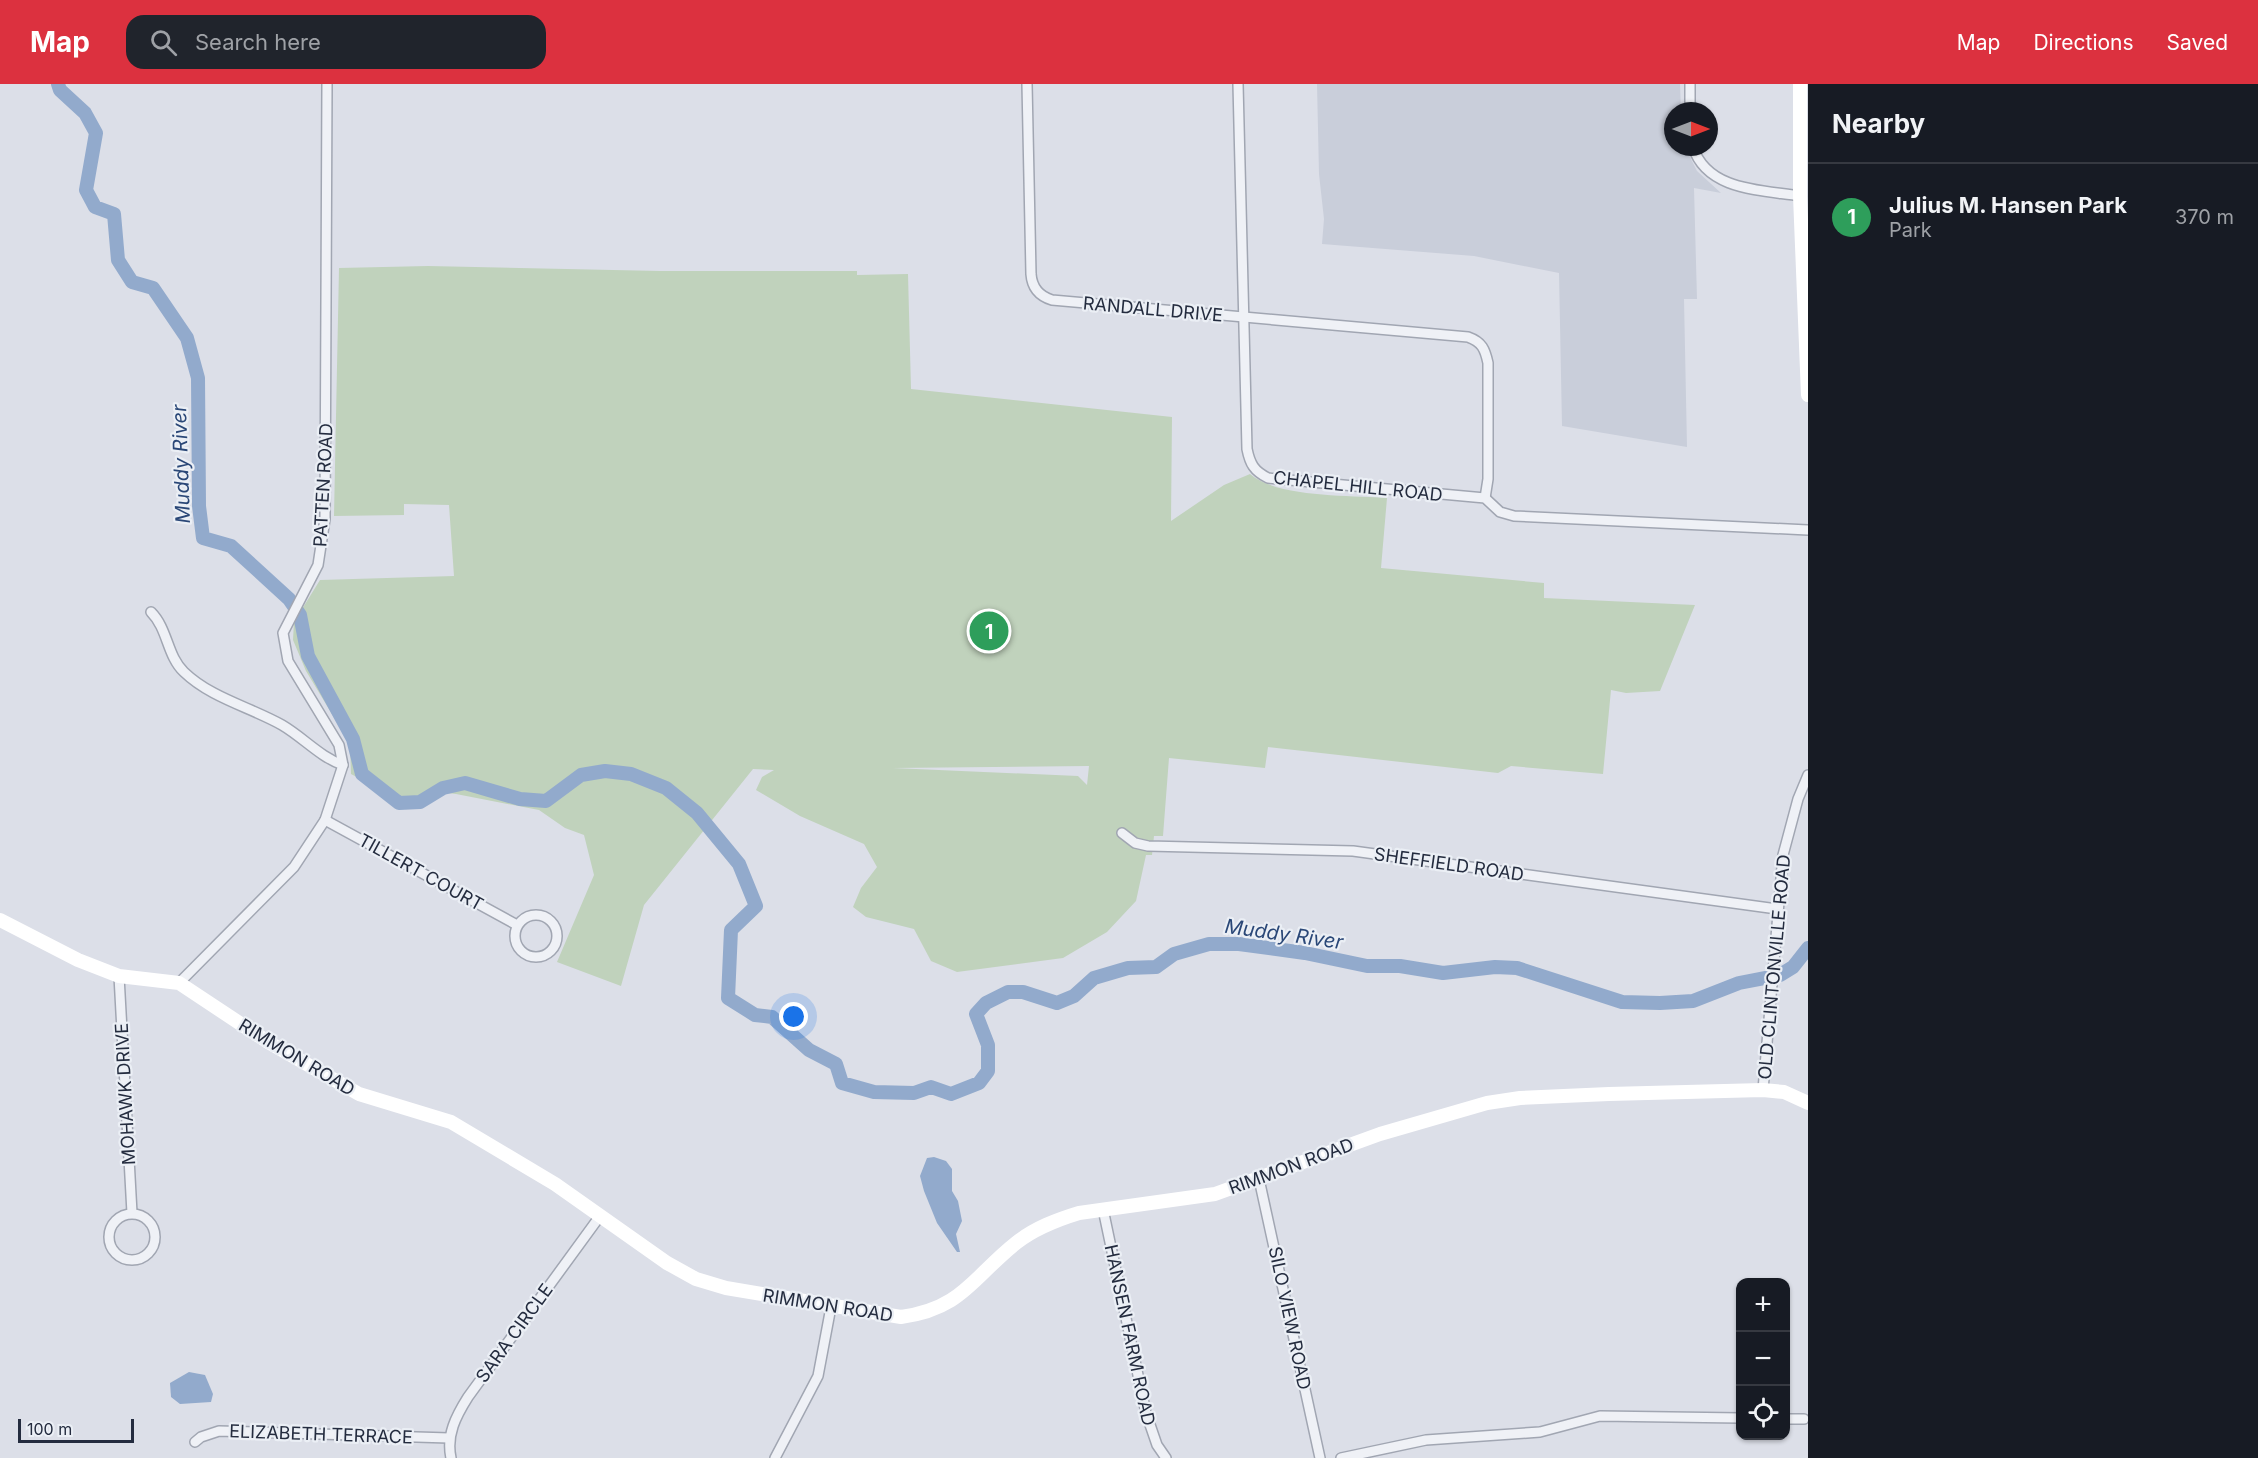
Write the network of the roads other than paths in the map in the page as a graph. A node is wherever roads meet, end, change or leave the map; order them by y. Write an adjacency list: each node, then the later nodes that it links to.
1 (327, 84): 15 (street, PATTEN ROAD)
2 (1027, 84): 10 (street, RANDALL DRIVE)
3 (1238, 84): 10 (street, CHAPEL HILL ROAD)
4 (1690, 84): 6 (street)
5 (1800, 84): 8 (street)
6 (1690, 102)
7 (1698, 156): 8 (street)
8 (1800, 196): 9 (street)
9 (1805, 266): 11 (street)
10 (1244, 317): 12 (street, CHAPEL HILL ROAD); 12 (street, RANDALL DRIVE)
11 (1808, 395)
12 (1485, 498): 13 (street, CHAPEL HILL ROAD)
13 (1808, 530)
14 (151, 612): 15 (street)
15 (343, 765): 17 (street)
16 (1808, 775): 19 (street, OLD CLINTONVILLE ROAD)
17 (325, 820): 21 (street, TILLERT COURT); 23 (street)
18 (1122, 833): 19 (street, SHEFFIELD ROAD)
19 (1777, 909): 24 (street, OLD CLINTONVILLE ROAD)
20 (0, 920): 22 (street, RIMMON ROAD)
21 (517, 925): 21 (street)
22 (119, 976): 23 (street, RIMMON ROAD); 28 (street, MOHAWK DRIVE)
23 (179, 983): 29 (street, RIMMON ROAD)
24 (1763, 1090): 25 (street, RIMMON ROAD); 26 (street, RIMMON ROAD)
25 (1808, 1103)
26 (1259, 1179): 27 (street, RIMMON ROAD); 39 (street, SILO VIEW ROAD)
27 (1103, 1209): 30 (street, RIMMON ROAD); 38 (street, HANSEN FARM ROAD)
28 (132, 1213): 28 (street)
29 (600, 1216): 30 (street, RIMMON ROAD); 34 (street, SARA CIRCLE)
30 (831, 1307): 37 (street)
31 (1736, 1418): 40 (street)
32 (1790, 1419): 33 (street)
33 (1804, 1419)
34 (449, 1438): 35 (street, ELIZABETH TERRACE); 36 (street, SARA CIRCLE)
35 (195, 1442)
36 (451, 1458)
37 (775, 1458)
38 (1166, 1458)
39 (1320, 1458)
40 (1341, 1458)

